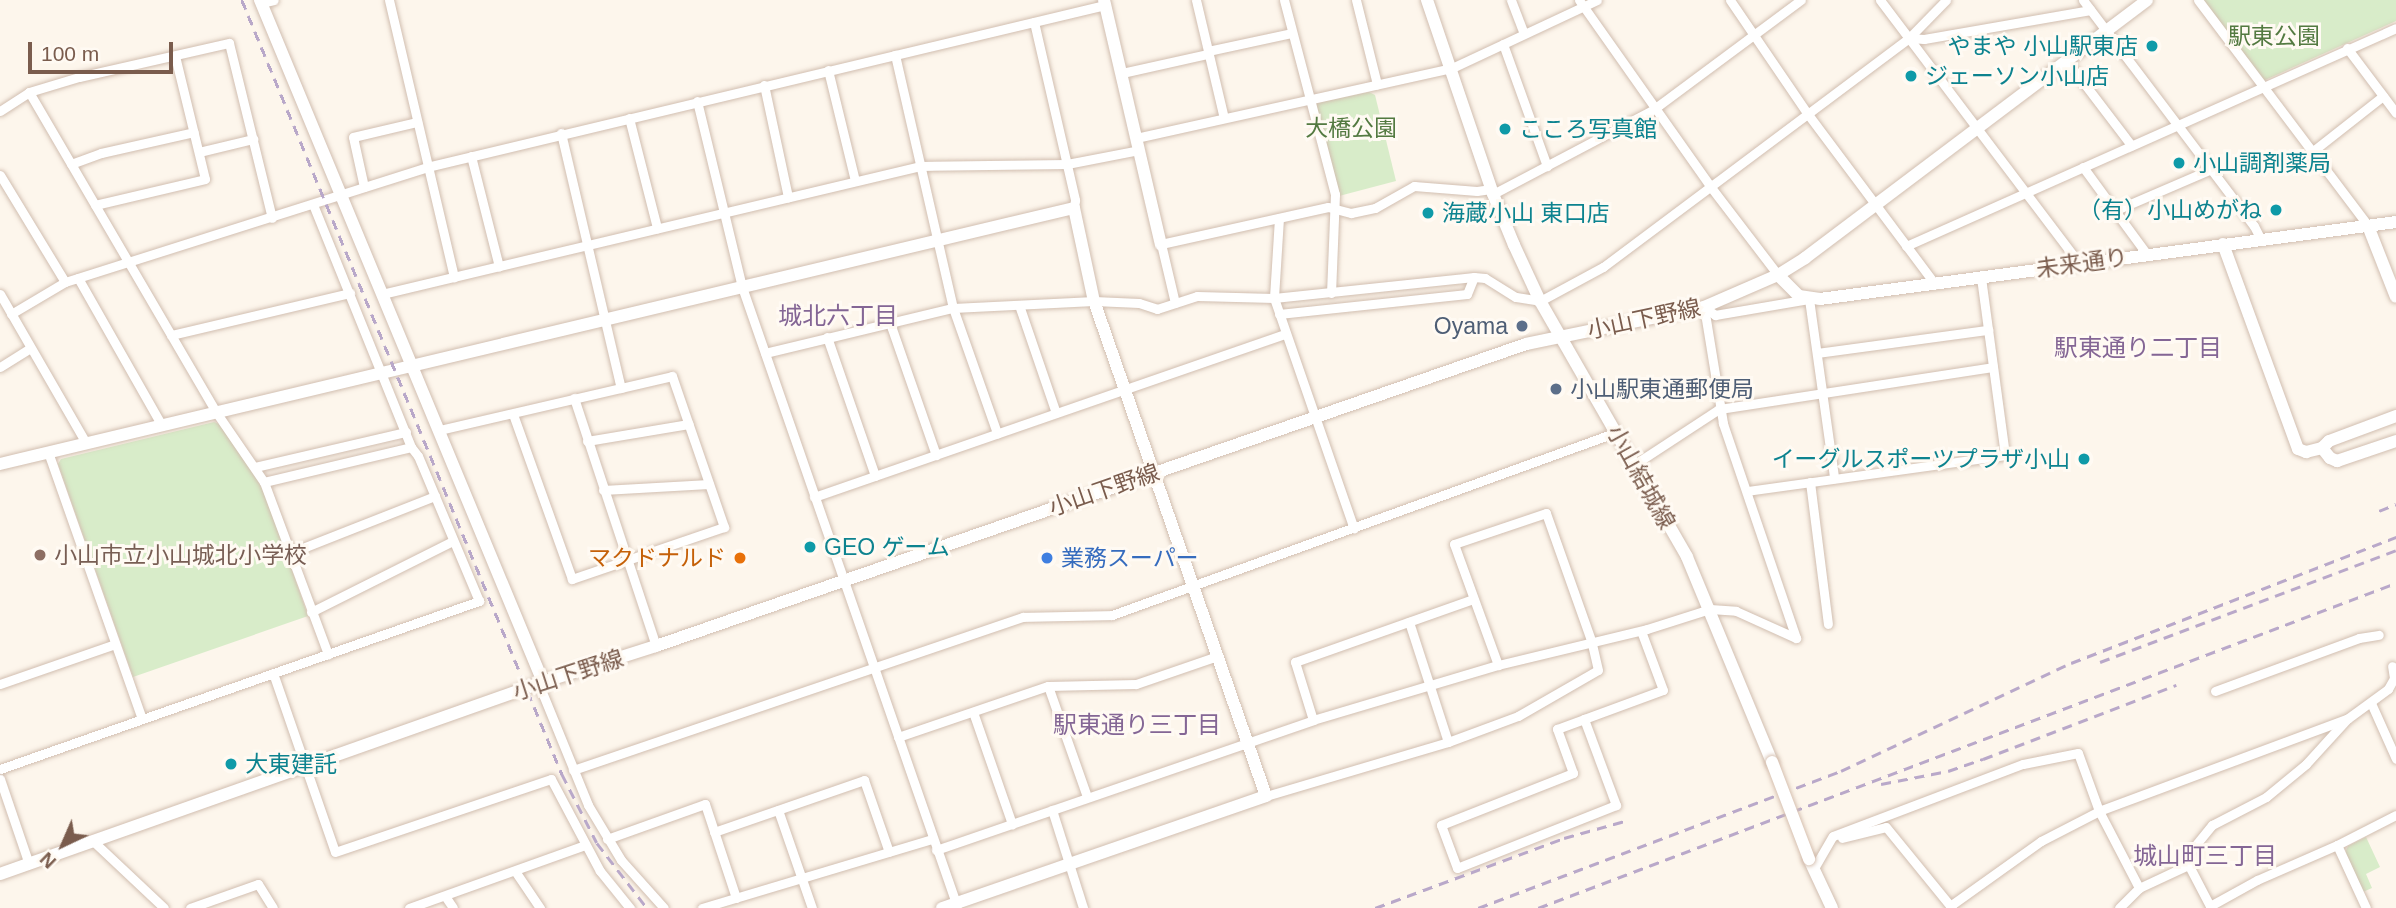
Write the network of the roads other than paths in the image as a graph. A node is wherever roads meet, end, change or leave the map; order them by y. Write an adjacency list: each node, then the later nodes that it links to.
1 (388, 0): 48 (street)
2 (1196, 0): 28 (street)
3 (1284, 0): 22 (street)
4 (1356, 0): 36 (street)
5 (1427, 0): 32 (street, 小山結城線)
6 (1511, 0): 23 (street)
7 (1597, 0): 17 (street)
8 (1730, 0): 24 (street)
9 (1801, 0): 24 (street)
10 (1880, 0): 25 (street)
11 (1946, 0): 25 (street)
12 (2083, 0): 18 (street)
13 (2147, 0): 21 (street, 小山下野線)
14 (2198, 0): 37 (street)
15 (265, 1): 72 (street)
16 (1105, 3): 19 (street); 34 (street)
17 (1581, 4): 23 (street); 42 (street)
18 (2091, 10): 21 (street); 25 (street)
19 (1034, 22): 29 (street); 60 (street)
20 (2396, 28): 27 (street)
21 (2107, 30): 31 (street, 小山下野線); 49 (street)
22 (1291, 33): 28 (street); 40 (street)
23 (1524, 34): 26 (street)
24 (1753, 36): 42 (street); 44 (street)
25 (1909, 38): 44 (street); 50 (street)
26 (1503, 44): 32 (street); 62 (street)
27 (2347, 48): 37 (street); 39 (street)
28 (1208, 52): 34 (street); 47 (street)
29 (895, 55): 33 (street); 61 (street)
30 (175, 56): 38 (street); 51 (street); 53 (street)
31 (2067, 61): 50 (street, 小山下野線); 55 (street)
32 (1452, 68): 36 (street); 70 (street, 小山結城線)
33 (828, 70): 35 (street); 67 (street)
34 (1122, 74): 54 (street)
35 (764, 85): 41 (street); 73 (street)
36 (1377, 85): 40 (street)
37 (2262, 85): 49 (street); 56 (street)
38 (29, 92): 43 (street); 59 (street)
39 (2383, 96): 45 (street); 56 (street)
40 (1308, 100): 47 (street); 78 (street)
41 (697, 101): 46 (street); 80 (street)
42 (1654, 109): 62 (street); 68 (street)
43 (0, 111)
44 (1807, 113): 68 (street); 76 (street)
45 (2396, 113)
46 (629, 118): 52 (street); 85 (street)
47 (1224, 118): 54 (street)
48 (417, 122): 63 (street); 69 (street)
49 (2178, 124): 55 (street); 65 (street)
50 (1977, 128): 71 (street); 76 (street, 小山下野線)
51 (194, 132): 57 (street); 59 (street)
52 (561, 133): 58 (street); 90 (street)
53 (253, 139): 57 (street); 81 (street)
54 (1138, 144): 60 (street); 88 (street)
55 (2131, 145): 64 (street)
56 (2313, 151): 84 (street)
57 (199, 152): 75 (street)
58 (471, 156): 63 (street); 95 (street)
59 (71, 164): 75 (street)
60 (1067, 164): 61 (street); 77 (street)
61 (920, 166): 67 (street); 87 (street)
62 (1547, 166): 70 (street)
63 (427, 167): 69 (street); 97 (street)
64 (2083, 167): 71 (street); 79 (street)
65 (2211, 169): 79 (street); 86 (street)
66 (0, 175): 101 (street)
67 (855, 181): 73 (street)
68 (1710, 186): 96 (street); 112 (street)
69 (364, 187): 72 (street)
70 (1492, 192): 78 (street); 112 (street, 小山結城線)
71 (2028, 192): 91 (street); 94 (street)
72 (339, 195): 74 (street); 107 (street)
73 (789, 197): 80 (street)
74 (313, 204): 81 (street); 105 (street)
75 (96, 205): 93 (street)
76 (1875, 205): 91 (street); 96 (street, 小山下野線)
77 (1074, 208): 87 (street); 111 (street)
78 (1335, 210): 82 (street); 104 (street)
79 (2116, 210): 92 (street)
80 (724, 213): 85 (street); 103 (street)
81 (272, 218): 93 (street)
82 (1279, 218): 88 (street); 109 (street)
83 (2396, 222): 84 (street, 未来通り)
84 (2368, 226): 86 (street, 未来通り); 108 (street)
85 (657, 228): 90 (street)
86 (2261, 240): 89 (street, 未来通り)
87 (937, 241): 103 (street); 116 (street)
88 (1161, 244): 113 (street)
89 (2223, 244): 92 (street, 未来通り); 154 (street)
90 (587, 246): 95 (street); 120 (street)
91 (1906, 246): 102 (street)
92 (2147, 253): 94 (street, 未来通り)
93 (129, 261): 99 (street); 124 (street)
94 (2079, 263): 100 (street, 未来通り)
95 (499, 267): 97 (street)
96 (1778, 275): 110 (street); 115 (street, 小山下野線)
97 (454, 277): 107 (street)
98 (1474, 277): 104 (street); 112 (street); 117 (street)
99 (78, 278): 101 (street); 144 (street)
100 (1981, 278): 102 (street, 未来通り); 122 (street)
101 (65, 282): 118 (street)
102 (1935, 284): 110 (street, 未来通り)
103 (742, 287): 120 (street); 128 (street)
104 (1335, 292): 109 (street); 117 (street)
105 (350, 293): 124 (street); 133 (street)
106 (0, 295): 118 (street)
107 (382, 295): 131 (street)
108 (2396, 297)
109 (1274, 298): 113 (street); 119 (street)
110 (1809, 299): 115 (street); 129 (street)
111 (1094, 301): 113 (street); 114 (street); 135 (street)
112 (1540, 301): 125 (street, 小山結城線)
113 (1175, 303)
114 (1019, 305): 116 (street); 140 (street)
115 (1704, 307): 125 (street, 小山下野線); 138 (street)
116 (953, 308): 121 (street); 149 (street)
117 (1338, 308): 119 (street)
118 (11, 314): 127 (street)
119 (1279, 314): 123 (street)
120 (603, 321): 131 (street); 134 (street)
121 (890, 323): 126 (street); 156 (street)
122 (1988, 330): 129 (street); 132 (street)
123 (1286, 334): 135 (street); 143 (street)
124 (171, 335): 139 (street)
125 (1560, 336): 143 (street, 小山下野線); 148 (street, 小山結城線)
126 (827, 338): 128 (street); 161 (street)
127 (31, 348): 130 (street); 152 (street)
128 (765, 353): 169 (street)
129 (1817, 353): 136 (street)
130 (0, 367)
131 (413, 367): 133 (street); 146 (street)
132 (1993, 368): 136 (street); 162 (street)
133 (383, 374): 139 (street); 147 (street)
134 (621, 388): 137 (street); 145 (street)
135 (1125, 390): 140 (street); 160 (street)
136 (1822, 392): 138 (street); 162 (street)
137 (574, 398): 141 (street); 150 (street)
138 (1719, 409): 158 (street); 167 (street)
139 (216, 412): 144 (street); 159 (street)
140 (1056, 413): 149 (street)
141 (513, 414): 146 (street); 173 (street)
142 (2396, 416): 154 (street)
143 (1315, 417): 160 (street, 小山下野線); 170 (street)
144 (161, 424): 152 (street)
145 (689, 424): 150 (street); 165 (street)
146 (439, 430): 192 (street)
147 (406, 432): 153 (street); 159 (street)
148 (1617, 432): 158 (street, 小山結城線); 170 (street)
149 (996, 433): 156 (street)
150 (587, 441): 166 (street)
151 (2396, 441): 154 (street)
152 (86, 443): 155 (street)
153 (411, 447): 163 (street); 168 (street)
154 (2322, 448)
155 (48, 452): 157 (street); 184 (street)
156 (936, 455): 161 (street)
157 (0, 464)
158 (1634, 464): 177 (street, 小山結城線)
159 (255, 467): 163 (street)
160 (1154, 473): 174 (street, 小山下野線); 175 (street)
161 (874, 475): 169 (street)
162 (1834, 478): 164 (street)
163 (264, 482): 172 (street)
164 (1810, 482): 167 (street); 180 (street)
165 (709, 484): 166 (street); 173 (street)
166 (603, 490): 173 (street)
167 (1747, 491): 177 (street)
168 (435, 496): 171 (street); 172 (street)
169 (814, 497): 174 (street)
170 (1354, 529): 175 (street)
171 (453, 541): 178 (street); 186 (street)
172 (290, 553): 178 (street)
173 (626, 560): 185 (street)
174 (844, 580): 185 (street, 小山下野線); 189 (street)
175 (1192, 584): 187 (street); 189 (street)
176 (1473, 599): 179 (street); 183 (street); 188 (street)
177 (1710, 609): 181 (street); 229 (street, 小山結城線, bridge)
178 (311, 612): 186 (street)
179 (1409, 622): 194 (street); 202 (street)
180 (1828, 624)
181 (1641, 631): 183 (street); 200 (street)
182 (2379, 635): 196 (street)
183 (1592, 643): 188 (street); 204 (street)
184 (115, 644): 193 (street); 199 (street)
185 (656, 646): 192 (street, 小山下野線)
186 (328, 654): 191 (street)
187 (1218, 656): 195 (street); 205 (street)
188 (1498, 665): 194 (street)
189 (874, 666): 203 (street); 209 (street)
190 (2392, 666): 197 (street)
191 (273, 673): 199 (street); 207 (street)
192 (543, 682): 207 (street, 小山下野線); 209 (street)
193 (0, 684)
194 (1432, 685): 202 (street); 204 (street)
195 (1048, 686): 198 (street); 212 (street)
196 (2215, 691)
197 (2371, 704): 201 (street); 206 (street)
198 (973, 712): 203 (street); 217 (street)
199 (142, 719): 208 (street)
200 (1584, 719): 200 (street)
201 (2347, 719): 215 (street); 230 (street)
202 (1313, 720): 205 (street)
203 (898, 737): 221 (street)
204 (1448, 741): 211 (street)
205 (1248, 743): 211 (street); 212 (street)
206 (2396, 759)
207 (305, 768): 222 (street, 小山下野線); 223 (street)
208 (0, 769)
209 (573, 770): 220 (street)
210 (0, 779): 227 (street)
211 (1266, 796): 228 (street)
212 (1087, 797): 214 (street)
213 (778, 810): 218 (street); 226 (street); 233 (street)
214 (1052, 810): 217 (street); 228 (street)
215 (2099, 811): 219 (street); 234 (street); 238 (street)
216 (2396, 815): 224 (street)
217 (1012, 824): 225 (street)
218 (714, 832): 220 (street); 236 (street)
219 (1833, 836): 229 (street); 238 (street)
220 (607, 839): 247 (street)
221 (932, 839): 225 (street); 226 (street)
222 (94, 842): 227 (street, 小山下野線); 240 (street)
223 (585, 845): 231 (street); 246 (street)
224 (2337, 845): 239 (street); 254 (street)
225 (936, 850): 237 (street)
226 (889, 852): 233 (street)
227 (29, 864): 232 (street, 小山下野線)
228 (1070, 864): 237 (street); 251 (street)
229 (1811, 864): 252 (street)
230 (2188, 865): 234 (street); 239 (street)
231 (515, 871): 235 (street); 245 (street)
232 (0, 874)
233 (802, 878): 236 (street); 249 (street)
234 (2138, 888): 253 (street)
235 (445, 896): 243 (street); 244 (street)
236 (736, 898): 248 (street)
237 (957, 906): 250 (street)
238 (1951, 907)
239 (2210, 907)
240 (164, 908)
241 (190, 908): 242 (street)
242 (273, 908)
243 (409, 908)
244 (453, 908)
245 (540, 908)
246 (630, 908)
247 (664, 908)
248 (702, 908)
249 (812, 908)
250 (942, 908)
251 (1083, 908)
252 (1832, 908)
253 (2119, 908)
254 (2366, 908)

